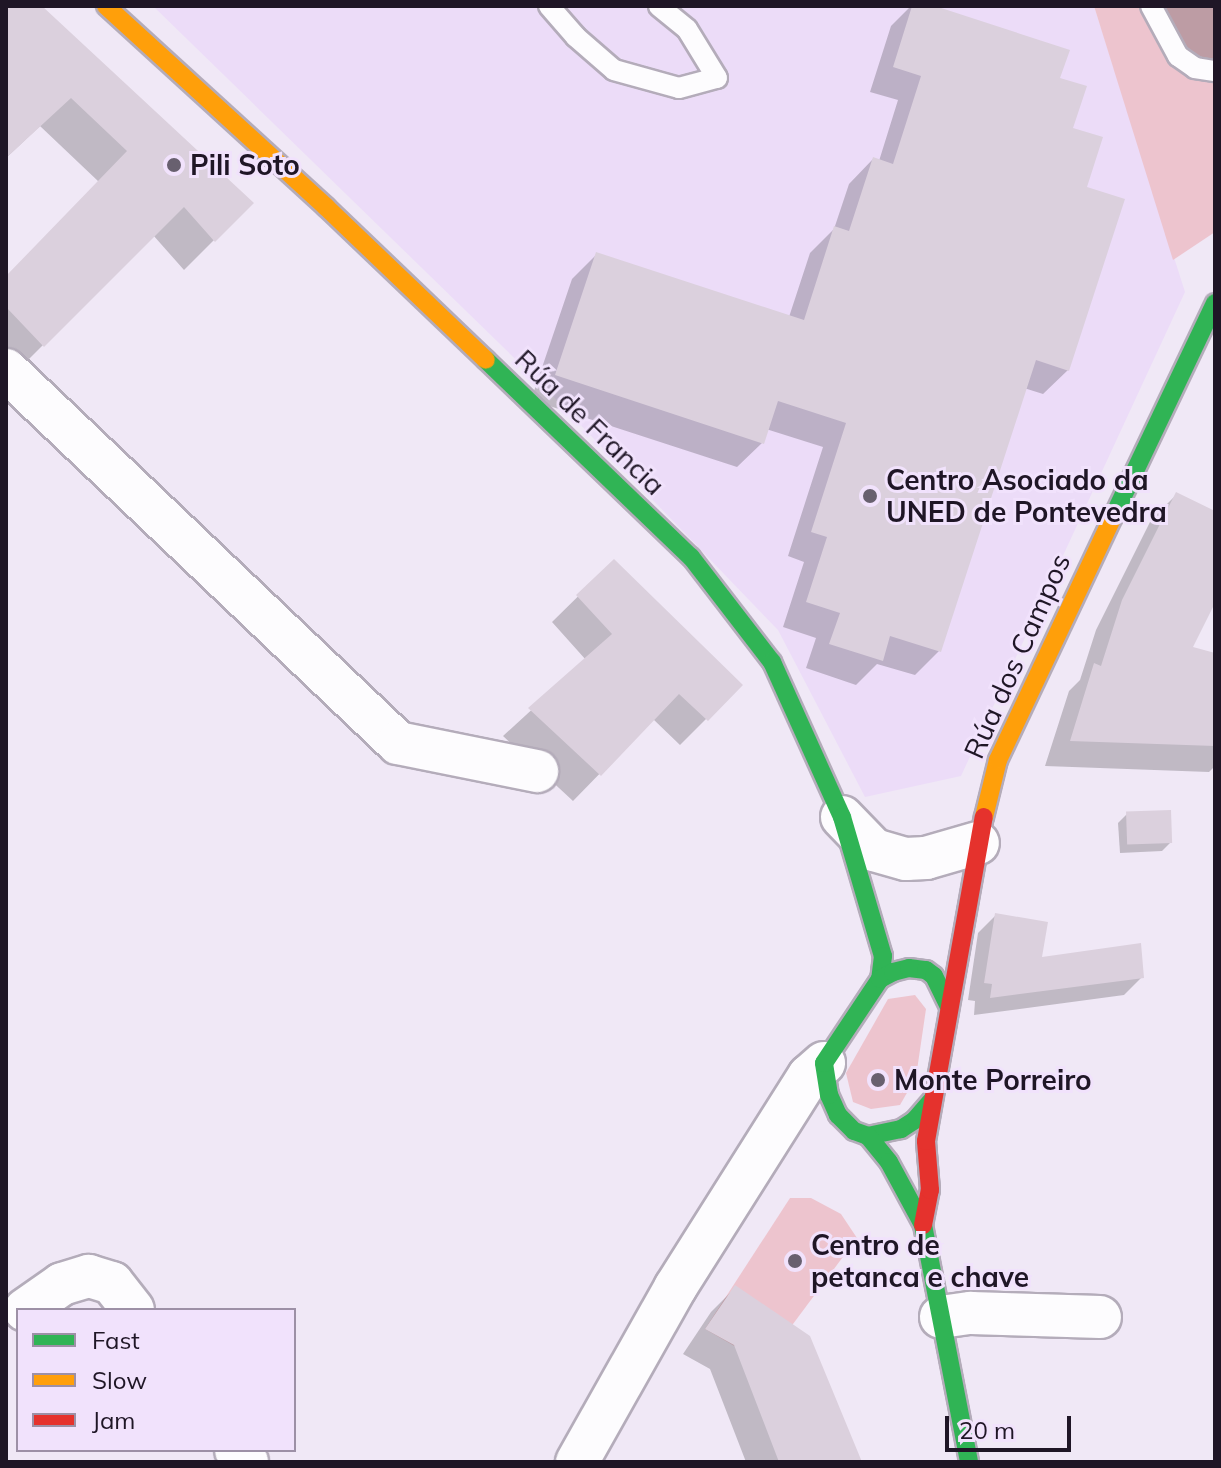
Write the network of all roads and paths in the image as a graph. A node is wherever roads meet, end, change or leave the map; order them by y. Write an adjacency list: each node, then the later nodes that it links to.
1 (106, 6): 9 (street, Rúa de Francia)
2 (549, 6): 3 (lane)
3 (659, 6)
4 (1151, 6): 5 (lane)
5 (1215, 71)
6 (1215, 303): 10 (street, Rúa dos Campos)
7 (6, 370): 8 (street)
8 (537, 771)
9 (842, 817): 10 (street); 11 (street, Rúa de Francia)
10 (978, 843): 12 (street, Rúa dos Campos)
11 (880, 979): 12 (street); 13 (street)
12 (949, 1007): 14 (street)
13 (824, 1063): 15 (street); 21 (street)
14 (933, 1099): 15 (street); 16 (street)
15 (868, 1136): 16 (street)
16 (923, 1225): 19 (street)
17 (28, 1308): 18 (street)
18 (131, 1308)
19 (941, 1317): 20 (street); 22 (street)
20 (1100, 1317)
21 (577, 1462)
22 (969, 1462)

